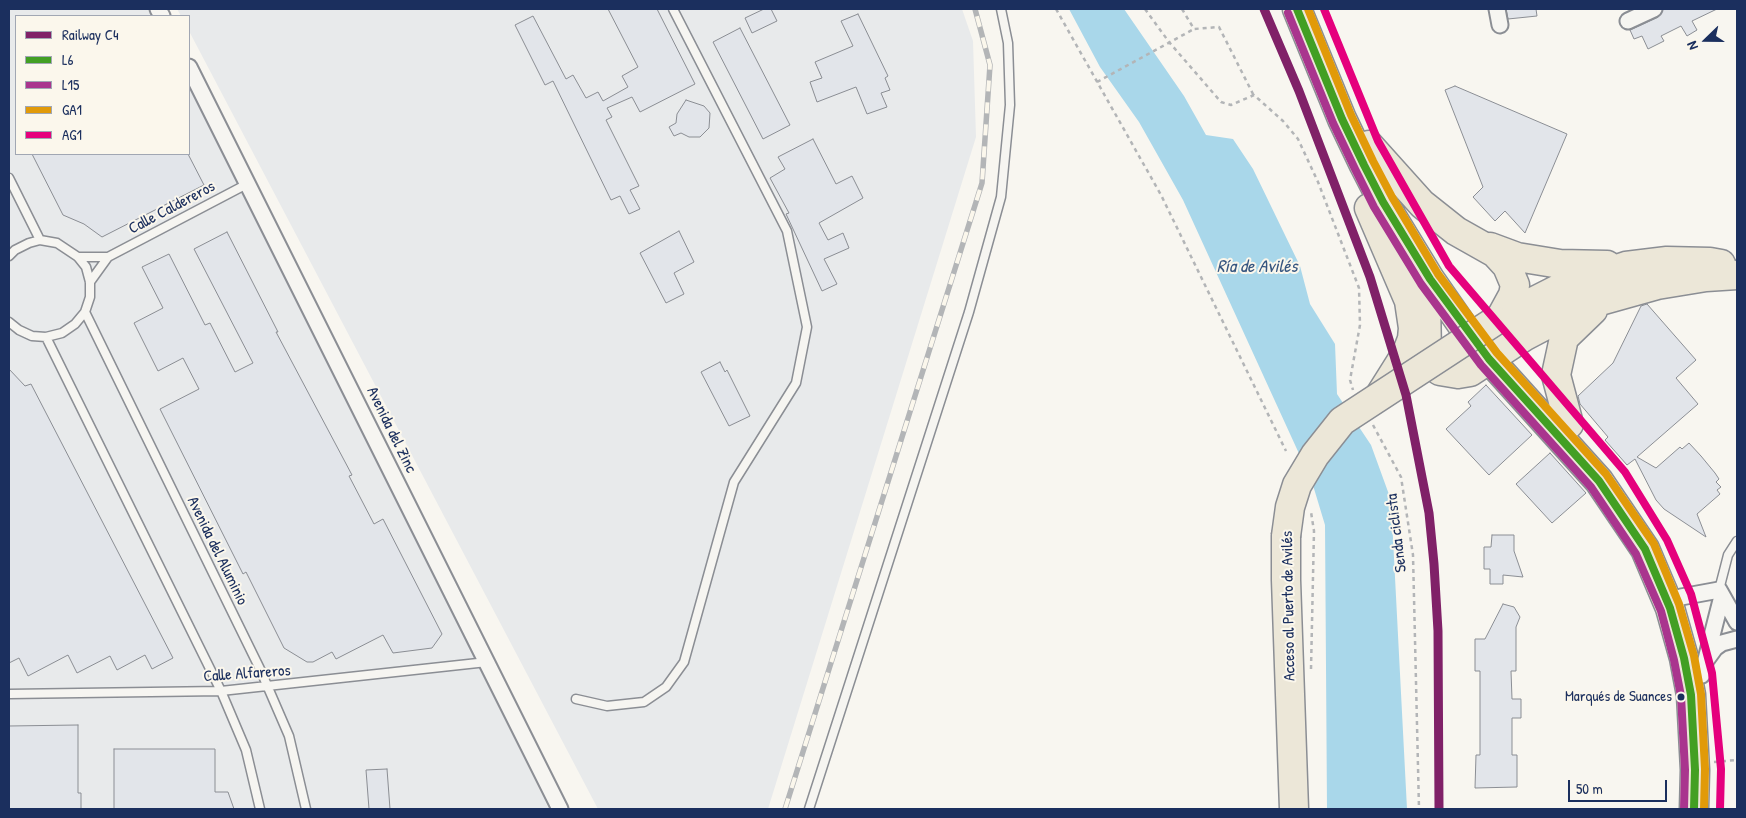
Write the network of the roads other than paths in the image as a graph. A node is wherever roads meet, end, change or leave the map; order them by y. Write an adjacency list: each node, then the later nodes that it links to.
1 (673, 9): 43 (lane)
2 (1001, 9): 47 (lane)
3 (1297, 9): 10 (highway)
4 (1313, 9): 11 (highway)
5 (1497, 9): 8 (street)
6 (1654, 9): 7 (street)
7 (1628, 21)
8 (1500, 25)
9 (190, 69): 13 (street, Avenida del Zinc)
10 (1342, 119): 14 (highway); 30 (highway)
11 (1369, 145): 16 (highway); 29 (highway)
12 (9, 178): 15 (lane)
13 (249, 184): 19 (lane, Calle Caldereros); 38 (street, Avenida del Zinc)
14 (1403, 237): 29 (highway); 29 (highway)
15 (40, 240): 17 (lane); 18 (lane)
16 (1481, 244): 20 (highway); 26 (highway)
17 (9, 256)
18 (78, 256): 19 (lane); 23 (lane)
19 (108, 257): 23 (lane)
20 (1626, 266): 21 (highway); 26 (highway, Acceso al Puerto de Avilés)
21 (1737, 268)
22 (1737, 275): 24 (highway)
23 (90, 282): 25 (lane)
24 (1609, 298): 29 (highway); 31 (highway)
25 (85, 312): 28 (lane); 40 (lane, Avenida del Aluminio)
26 (1498, 319): 30 (highway, Acceso al Puerto de Avilés, bridge)
27 (9, 322): 28 (lane)
28 (46, 337): 41 (lane)
29 (1497, 353): 31 (highway); 33 (highway)
30 (1366, 394): 48 (highway, Acceso al Puerto de Avilés, bridge)
31 (1569, 424): 33 (highway)
32 (1737, 541): 34 (lane)
33 (1652, 547): 35 (highway); 49 (highway)
34 (1720, 593): 35 (street); 36 (street); 39 (street)
35 (1681, 597): 39 (highway)
36 (1737, 622)
37 (1737, 639): 39 (street)
38 (486, 662): 40 (lane, Calle Alfareros); 44 (street, Avenida del Zinc)
39 (1702, 675): 50 (highway)
40 (268, 687): 41 (lane, Calle Alfareros); 46 (lane, Avenida del Aluminio)
41 (221, 691): 42 (lane, Calle Alfareros); 45 (lane)
42 (9, 694)
43 (576, 700)
44 (559, 808)
45 (260, 809)
46 (306, 809)
47 (809, 809)
48 (1294, 809)
49 (1694, 809)
50 (1710, 809)

